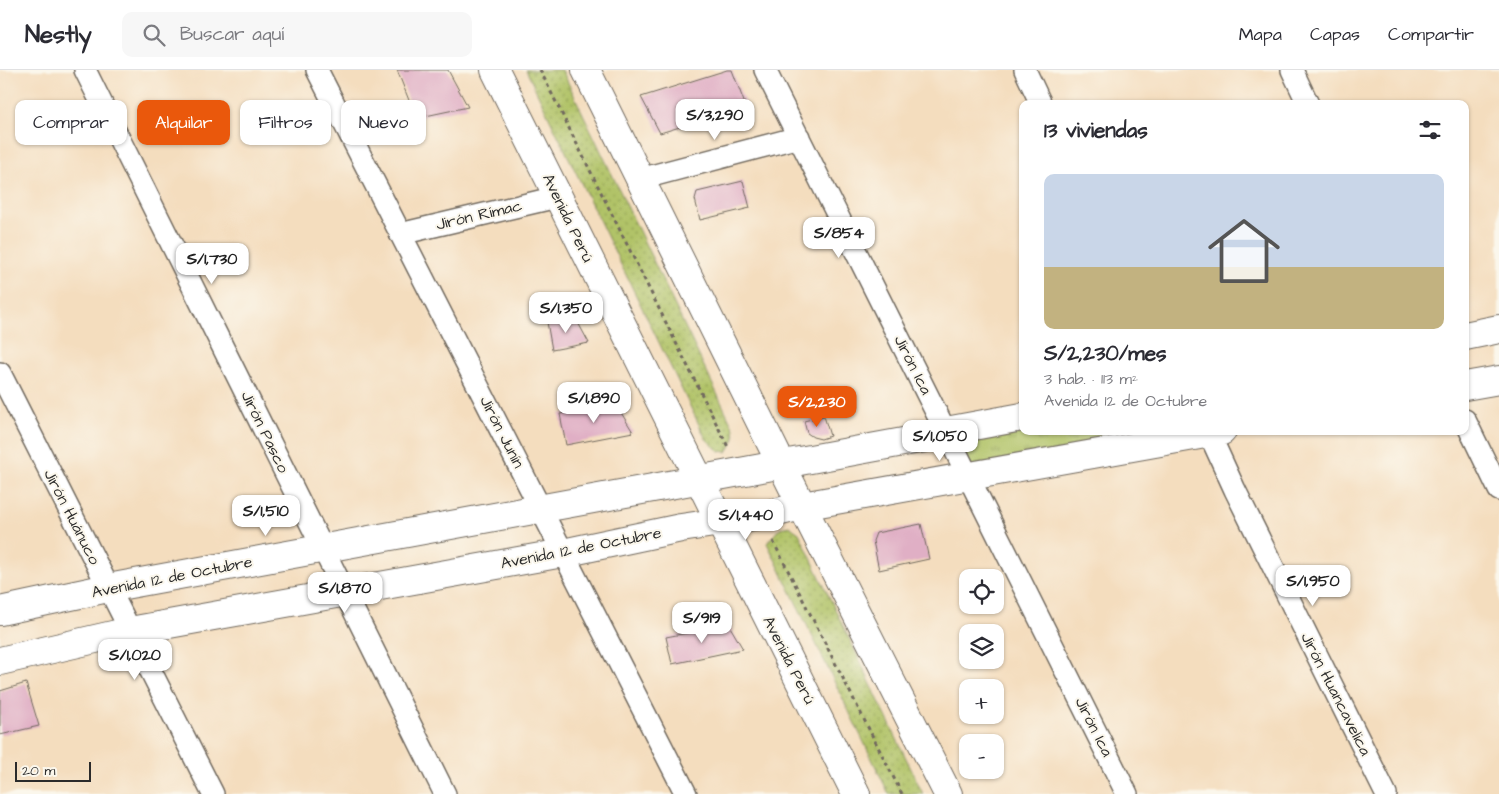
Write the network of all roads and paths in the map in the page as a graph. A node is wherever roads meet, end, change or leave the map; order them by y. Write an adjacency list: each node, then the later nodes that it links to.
1 (85, 70): 34 (street, Jirón Pasco)
2 (316, 70): 14 (street, Jirón Junín)
3 (495, 70): 13 (main road, Avenida Perú)
4 (540, 70): 26 (path)
5 (586, 70): 12 (main road)
6 (765, 70): 11 (street, Jirón Ica)
7 (1025, 70): 9 (street)
8 (1292, 70): 10 (street)
9 (1040, 100)
10 (1306, 100)
11 (799, 137): 12 (street); 22 (street, Jirón Ica)
12 (640, 179): 25 (main road)
13 (557, 197): 14 (street, Jirón Rímac); 28 (main road, Avenida Perú)
14 (400, 234): 31 (street, Jirón Junín)
15 (1499, 329): 16 (main road)
16 (1469, 335)
17 (0, 373): 36 (street, Jirón Huánuco)
18 (1499, 380): 19 (main road)
19 (1469, 385)
20 (1019, 419): 22 (main road, Avenida 12 de Octubre)
21 (1469, 428): 29 (street)
22 (946, 431): 25 (main road, Avenida 12 de Octubre); 27 (street, Jirón Ica)
23 (1196, 435): 27 (main road, Avenida 12 de Octubre)
24 (1214, 435): 48 (street, Jirón Huancavelica)
25 (780, 463): 26 (main road, Avenida 12 de Octubre); 30 (main road)
26 (740, 471): 28 (main road, Avenida 12 de Octubre)
27 (968, 476): 30 (main road, Avenida 12 de Octubre); 47 (street, Jirón Ica)
28 (698, 479): 31 (main road, Avenida 12 de Octubre); 33 (main road, Avenida Perú)
29 (1499, 490)
30 (802, 506): 32 (main road, Avenida 12 de Octubre); 46 (main road)
31 (542, 508): 34 (main road, Avenida 12 de Octubre); 35 (street, Jirón Junín)
32 (761, 516): 33 (main road, Avenida 12 de Octubre); 45 (path)
33 (721, 524): 35 (main road, Avenida 12 de Octubre); 44 (main road, Avenida Perú)
34 (323, 549): 36 (main road, Avenida 12 de Octubre); 37 (street, Jirón Pasco)
35 (563, 553): 37 (main road, Avenida 12 de Octubre); 43 (street, Jirón Junín)
36 (108, 588): 38 (main road, Avenida 12 de Octubre); 39 (street, Jirón Huánuco)
37 (344, 592): 39 (main road, Avenida 12 de Octubre); 42 (street, Jirón Pasco)
38 (0, 611)
39 (130, 631): 40 (main road, Avenida 12 de Octubre); 41 (street, Jirón Huánuco)
40 (0, 662)
41 (213, 794)
42 (444, 794)
43 (686, 794)
44 (856, 794)
45 (902, 794)
46 (948, 794)
47 (1127, 794)
48 (1386, 794)

